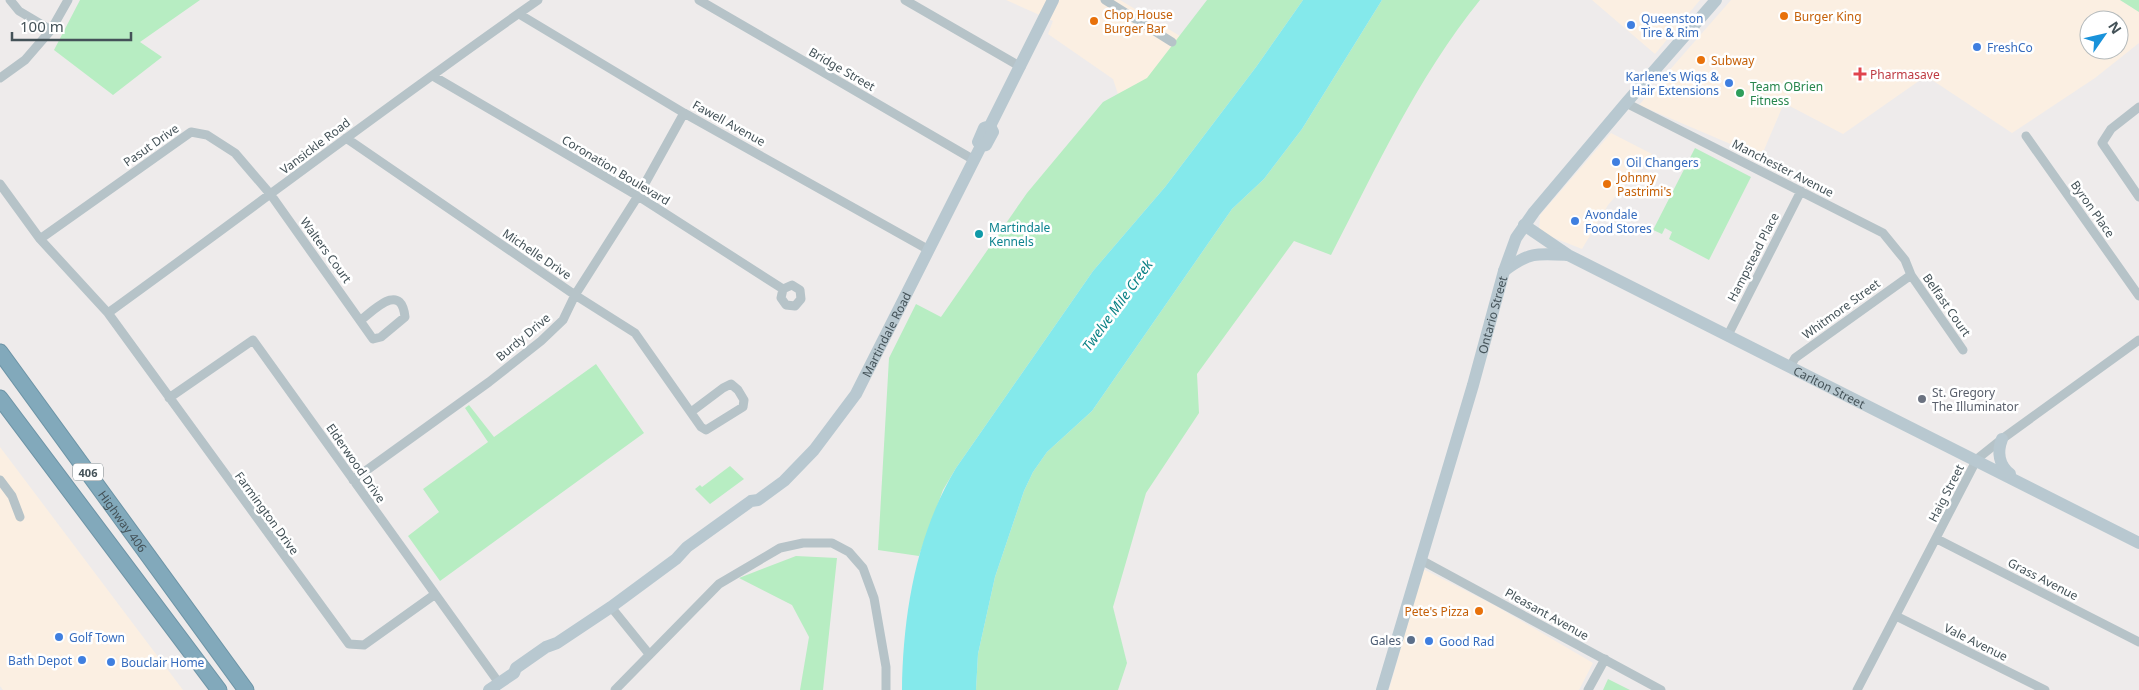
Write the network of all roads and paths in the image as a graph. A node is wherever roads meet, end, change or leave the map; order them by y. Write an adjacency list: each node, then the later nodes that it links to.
1 (10, 0): 10 (street)
2 (68, 0): 10 (street)
3 (538, 0): 9 (street, Vansickle Road)
4 (699, 0): 20 (street, Bridge Street)
5 (905, 0): 12 (street)
6 (1053, 0): 12 (main road, Martindale Road)
7 (1105, 0): 11 (street)
8 (1716, 0): 15 (main road, Ontario Street)
9 (519, 14): 13 (street, Vansickle Road); 17 (street, Fawell Avenue)
10 (51, 30): 14 (street)
11 (1172, 42)
12 (1021, 67): 20 (main road, Martindale Road)
13 (433, 76): 19 (street, Vansickle Road); 24 (street, Coronation Boulevard)
14 (0, 78)
15 (1626, 102): 22 (street, Manchester Avenue); 26 (main road, Ontario Street)
16 (2139, 106): 25 (street)
17 (684, 113): 24 (street, Burdy Drive); 28 (street, Fawell Avenue)
18 (2026, 136): 34 (street, Byron Place)
19 (346, 138): 23 (street, Vansickle Road); 33 (street, Michelle Drive)
20 (974, 160): 28 (main road, Martindale Road)
21 (0, 184): 27 (street, Farmington Drive)
22 (1801, 191): 31 (street, Manchester Avenue); 37 (street, Hampstead Place)
23 (271, 195): 27 (street, Pasut Drive); 35 (street, Vansickle Road); 36 (street, Walters Court)
24 (638, 196): 32 (street, Coronation Boulevard); 33 (street, Burdy Drive)
25 (2139, 197)
26 (1524, 226): 29 (main road, Carlton Street); 30 (main road, Ontario Street)
27 (40, 239): 35 (street, Farmington Drive)
28 (929, 250): 55 (main road, Martindale Road)
29 (1568, 255): 30 (main road); 37 (main road, Carlton Street)
30 (1504, 271): 53 (main road, Ontario Street)
31 (1910, 275): 39 (street, Belfast Court); 41 (street, Whitmore Street)
32 (783, 289)
33 (575, 295): 44 (street, Michelle Drive); 48 (street, Burdy Drive)
34 (2139, 296)
35 (108, 313): 43 (street, Farmington Drive)
36 (361, 320): 36 (street, Walters Court)
37 (1728, 335): 41 (main road, Carlton Street)
38 (2139, 340): 45 (street, Haig Street)
39 (1963, 350)
40 (0, 352): 62 (highway, Highway 406 / 406)
41 (1790, 367): 46 (main road, Carlton Street)
42 (0, 398): 61 (highway, Highway 406 / 406)
43 (169, 398): 48 (street, Elderwood Drive); 54 (street, Farmington Drive)
44 (691, 412): 44 (street, Michelle Drive)
45 (2002, 439): 46 (street, Haig Street); 49 (main road)
46 (1977, 460): 49 (main road, Carlton Street); 51 (street, Haig Street)
47 (0, 480): 50 (street)
48 (353, 480): 54 (street, Elderwood Drive)
49 (2018, 481): 52 (main road, Carlton Street)
50 (20, 517)
51 (1937, 539): 56 (street, Haig Street); 57 (street, Grass Avenue)
52 (2139, 542)
53 (1422, 560): 59 (street, Pleasant Avenue); 65 (main road, Ontario Street)
54 (434, 595): 60 (street, Elderwood Drive)
55 (611, 607): 58 (street); 60 (main road, Martindale Road)
56 (1896, 616): 68 (street, Haig Street); 69 (street, Vale Avenue)
57 (2139, 642)
58 (649, 654): 63 (street); 64 (street)
59 (1605, 659): 66 (street); 67 (street, Pleasant Avenue)
60 (494, 687)
61 (219, 690)
62 (246, 690)
63 (615, 690)
64 (886, 690)
65 (1382, 690)
66 (1588, 690)
67 (1661, 690)
68 (1857, 690)
69 (2045, 690)

